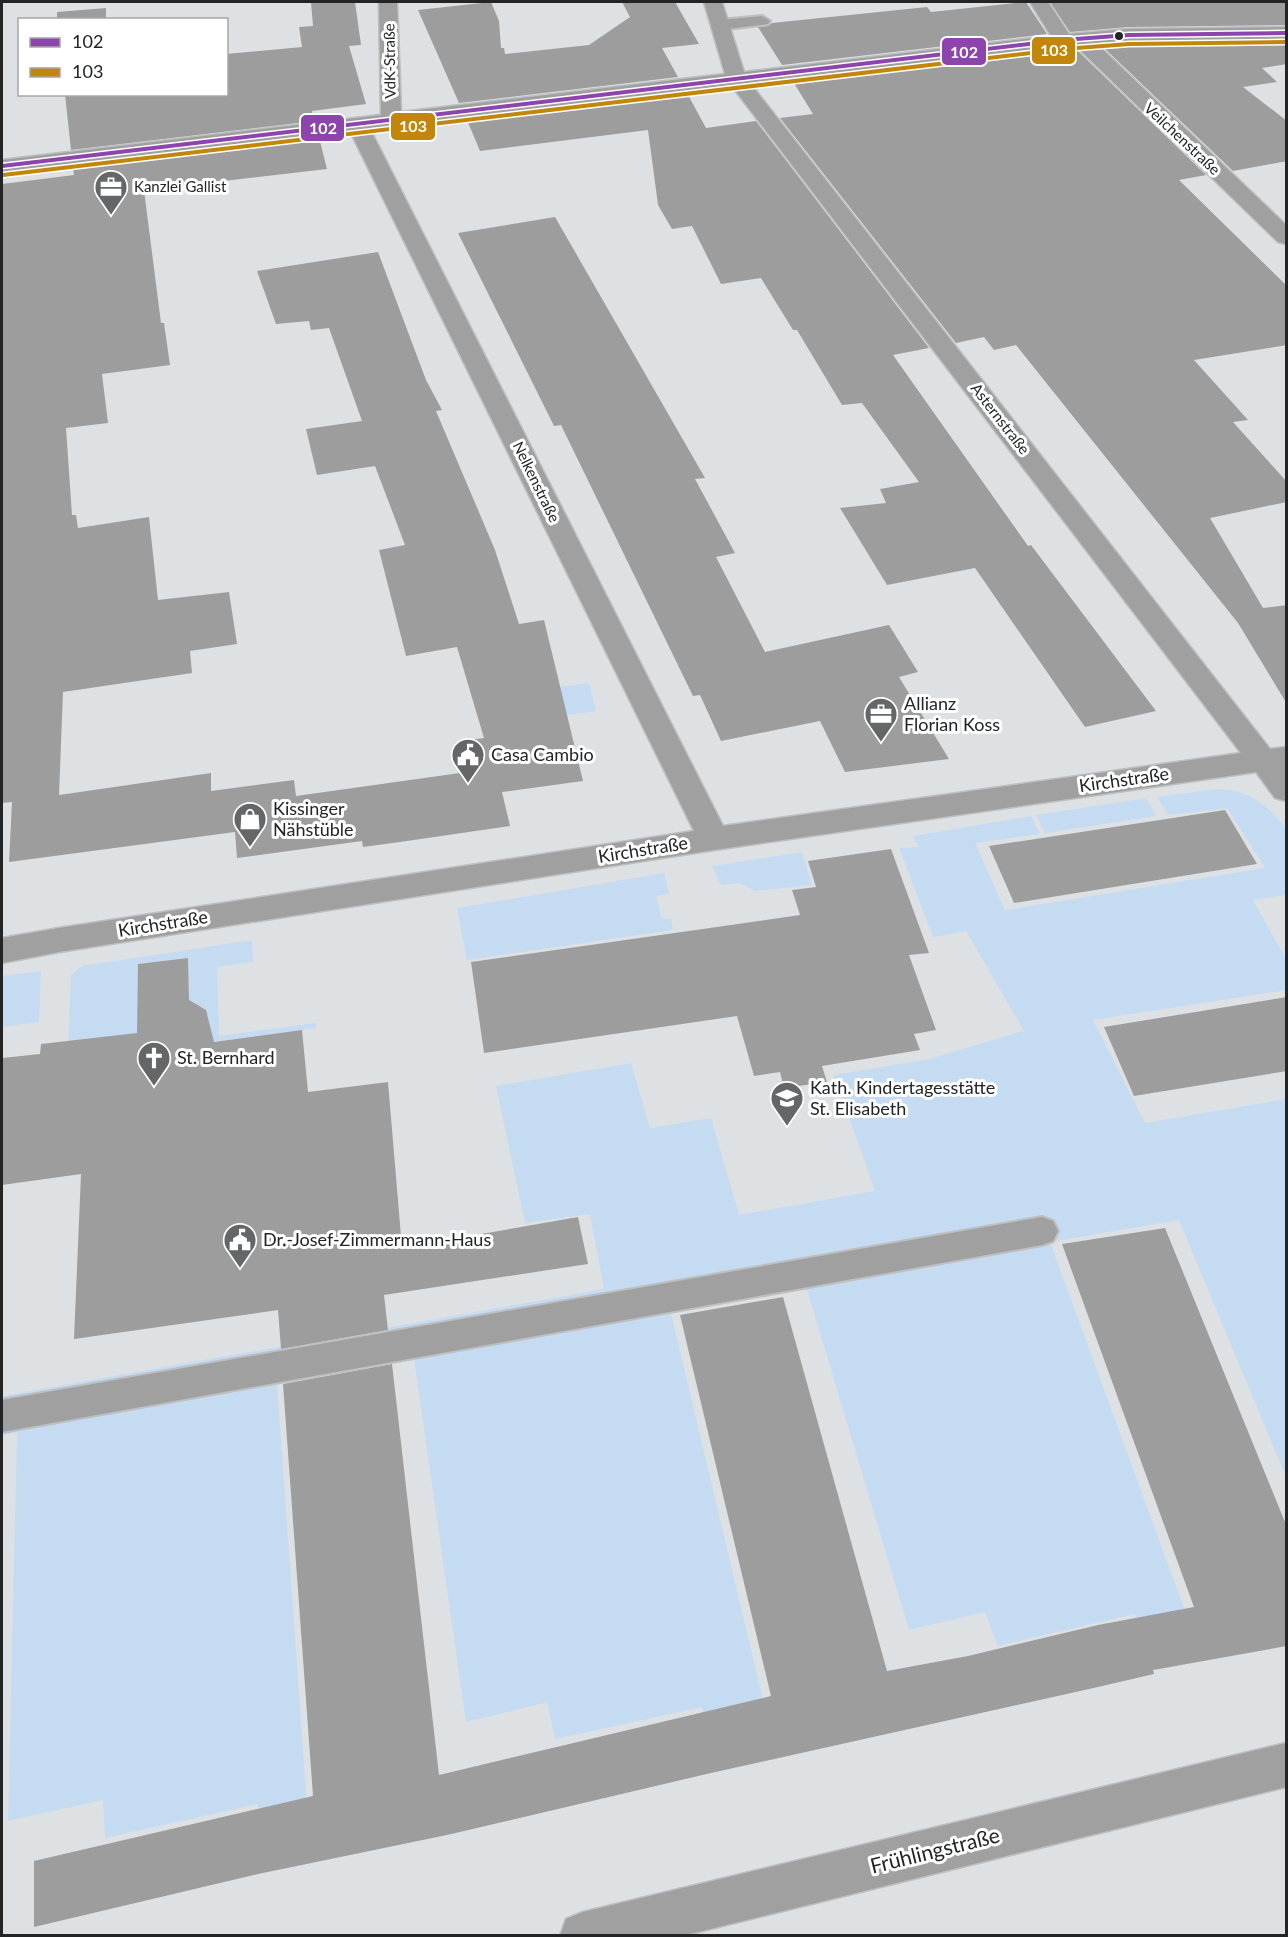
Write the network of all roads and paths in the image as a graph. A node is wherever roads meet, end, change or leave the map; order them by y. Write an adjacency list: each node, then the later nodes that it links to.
1 (388, 2): 9 (street, VdK-Straße)
2 (713, 2): 5 (street)
3 (1039, 2): 7 (street, Veilchenstraße)
4 (762, 21): 5 (lane)
5 (720, 25): 8 (street)
6 (1287, 33): 7 (street)
7 (1071, 40): 8 (street); 12 (street, Veilchenstraße)
8 (736, 79): 9 (street); 13 (street, Asternstraße)
9 (391, 120): 10 (street)
10 (357, 124): 11 (street); 15 (street, Nelkenstraße)
11 (2, 166)
12 (1287, 237)
13 (1275, 758): 14 (street, Asternstraße); 15 (street, Kirchstraße)
14 (1287, 790)
15 (714, 839): 16 (street, Kirchstraße)
16 (2, 951)
17 (1042, 1232): 18 (lane)
18 (2, 1416)
19 (1287, 1765): 20 (street, Frühlingstraße)
20 (583, 1935)

